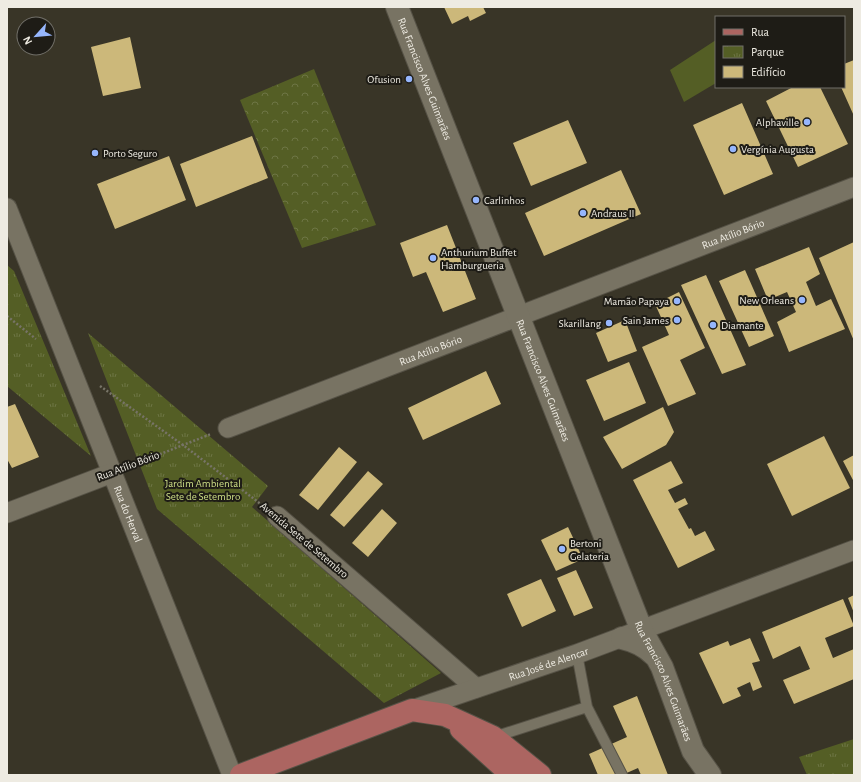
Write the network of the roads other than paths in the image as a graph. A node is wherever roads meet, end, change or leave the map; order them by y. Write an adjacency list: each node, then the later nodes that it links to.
1 (398, 7): 4 (street, Rua Francisco Alves Guimarães)
2 (854, 187): 4 (street, Rua Atílio Bório)
3 (7, 208): 6 (street, Rua do Herval)
4 (519, 316): 5 (street, Rua Atílio Bório); 10 (street, Rua Francisco Alves Guimarães)
5 (228, 428)
6 (112, 472): 7 (street, Rua Atílio Bório); 18 (street, Rua do Herval)
7 (7, 513)
8 (276, 516): 12 (street, Avenida Sete de Setembro)
9 (854, 550): 10 (street, Rua José de Alencar)
10 (632, 634): 11 (street, Rua José de Alencar); 17 (street, Rua Francisco Alves Guimarães)
11 (577, 654): 12 (street, Rua José de Alencar); 13 (lane)
12 (476, 688): 14 (street, Rua José de Alencar)
13 (587, 706): 16 (lane); 22 (lane)
14 (412, 710): 15 (main road); 19 (main road, Rua José de Alencar)
15 (445, 715): 16 (main road); 20 (main road)
16 (493, 737): 21 (main road)
17 (693, 751): 23 (street, Rua Francisco Alves Guimarães); 24 (street, Rua Francisco Alves Guimarães)
18 (232, 775)
19 (241, 775)
20 (512, 775)
21 (540, 775)
22 (622, 775)
23 (694, 775)
24 (710, 775)

